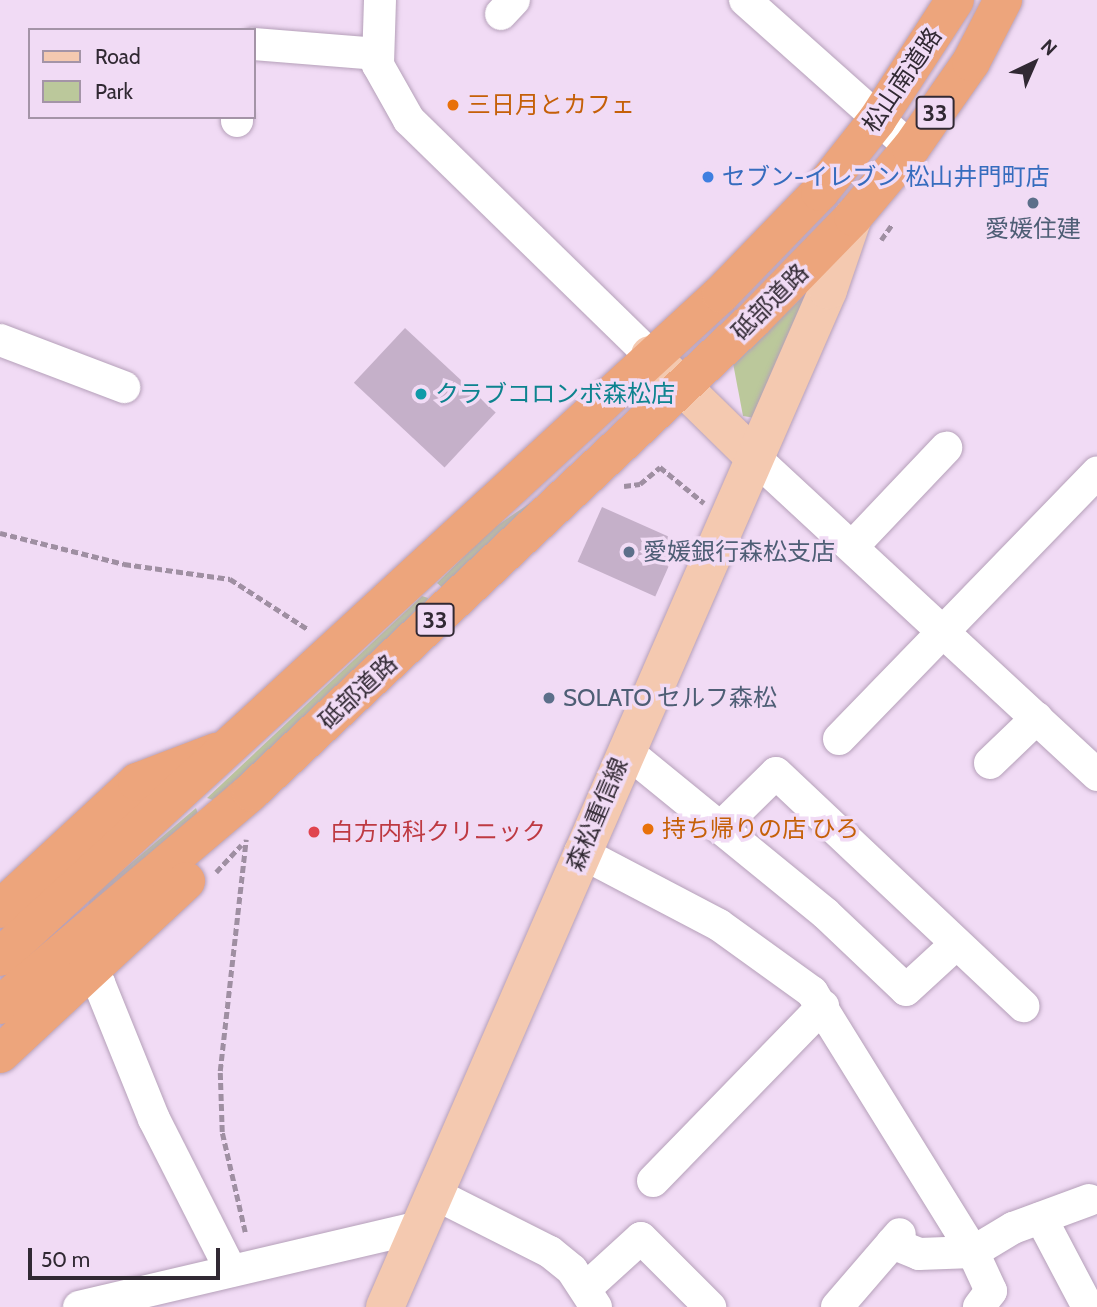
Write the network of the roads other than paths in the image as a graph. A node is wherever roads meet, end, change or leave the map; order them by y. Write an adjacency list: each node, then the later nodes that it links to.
1 (380, 0): 6 (street)
2 (745, 0): 7 (street)
3 (954, 0): 7 (highway, 松山南道路 / 33)
4 (1003, 0): 8 (highway, 松山南道路 / 33)
5 (256, 44): 6 (street)
6 (378, 54): 12 (street)
7 (877, 120): 8 (street); 9 (highway, 松山南道路 / 33)
8 (911, 148): 10 (highway, 松山南道路 / 33)
9 (820, 192): 12 (highway, 砥部道路 / 33)
10 (853, 217): 14 (highway, 砥部道路 / 33); 16 (main road, 森松重信線)
11 (0, 340): 13 (street)
12 (650, 355): 14 (main road); 22 (highway, 砥部道路 / 33)
13 (124, 387)
14 (683, 388): 16 (main road); 26 (highway, 砥部道路 / 33)
15 (946, 447): 18 (street)
16 (754, 457): 18 (street); 23 (main road, 森松重信線)
17 (1097, 473): 19 (street)
18 (852, 547): 19 (street)
19 (946, 632): 20 (street); 21 (street)
20 (1037, 718): 24 (street); 25 (street)
21 (839, 739)
22 (238, 744): 29 (highway); 31 (highway, 砥部道路 / 33)
23 (625, 750): 27 (street); 28 (main road, 森松重信線)
24 (990, 763)
25 (1097, 775)
26 (251, 792): 32 (highway); 33 (highway, 砥部道路 / 33)
27 (720, 828): 30 (street); 30 (street)
28 (580, 852): 34 (street); 39 (main road, 森松重信線)
29 (0, 909)
30 (956, 944): 35 (street)
31 (0, 957)
32 (88, 972): 36 (highway); 42 (street)
33 (0, 1004)
34 (822, 1006): 37 (street); 41 (street)
35 (1023, 1006)
36 (0, 1054)
37 (653, 1181)
38 (1089, 1199): 40 (street)
39 (426, 1210): 42 (street); 43 (street); 45 (main road, 森松重信線)
40 (1041, 1218): 41 (street); 49 (street)
41 (972, 1252): 47 (street); 48 (street)
42 (243, 1268): 44 (street)
43 (591, 1298): 46 (street)
44 (79, 1307)
45 (385, 1307)
46 (710, 1307)
47 (837, 1307)
48 (979, 1307)
49 (1087, 1307)

